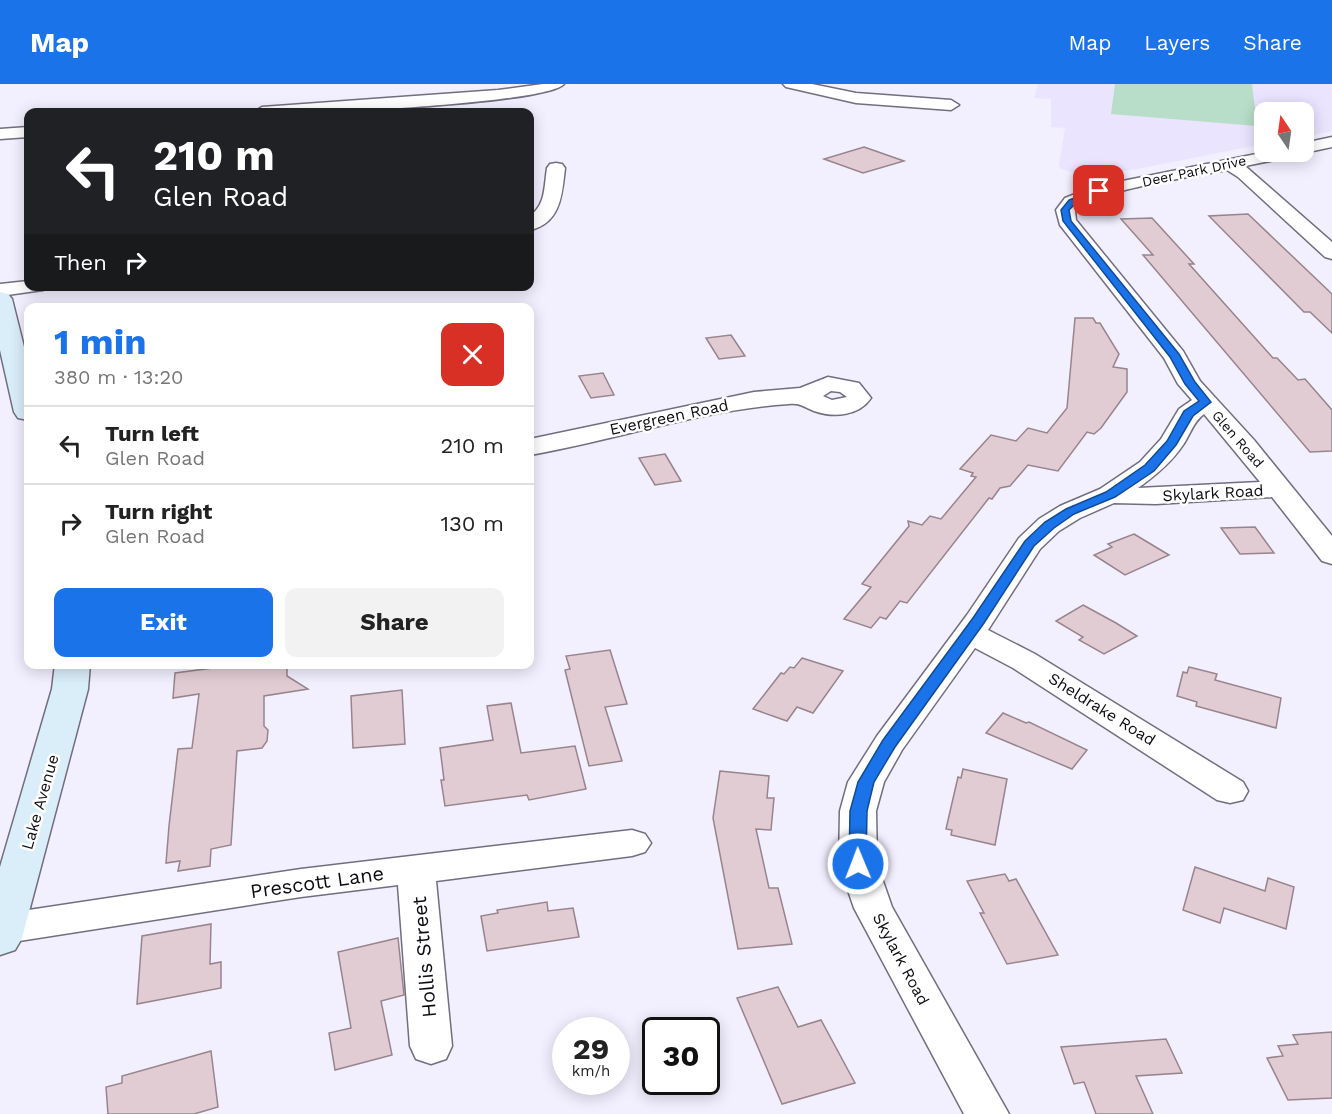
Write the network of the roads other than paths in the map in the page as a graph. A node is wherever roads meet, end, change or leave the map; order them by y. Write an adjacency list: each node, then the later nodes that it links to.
1 (791, 84): 4 (street)
2 (553, 85): 3 (street)
3 (472, 89): 5 (street)
4 (951, 105)
5 (299, 108)
6 (24, 132): 7 (street)
7 (0, 134)
8 (1332, 142): 9 (street)
9 (1314, 146)
10 (1254, 159): 11 (street, Deer Park Drive)
11 (1229, 164): 13 (street, Deer Park Drive); 15 (street)
12 (556, 168): 14 (street)
13 (1099, 191): 21 (street, Glen Road)
14 (534, 222)
15 (1332, 253)
16 (24, 287): 17 (street)
17 (0, 290)
18 (0, 299): 20 (main road)
19 (809, 395): 22 (street, Evergreen Road)
20 (24, 396)
21 (1205, 402): 23 (street, Glen Road); 24 (street, Skylark Road)
22 (534, 446)
23 (1280, 489): 24 (street, Skylark Road); 25 (street, Glen Road)
24 (1110, 495): 26 (street, Skylark Road)
25 (1332, 555)
26 (970, 633): 28 (street, Sheldrake Road); 33 (street, Skylark Road)
27 (72, 669): 31 (main road, Lake Avenue)
28 (1230, 791)
29 (632, 843): 30 (street, Prescott Lane)
30 (416, 869): 31 (street, Prescott Lane); 32 (street, Hollis Street)
31 (1, 933)
32 (431, 1046)
33 (987, 1114)

